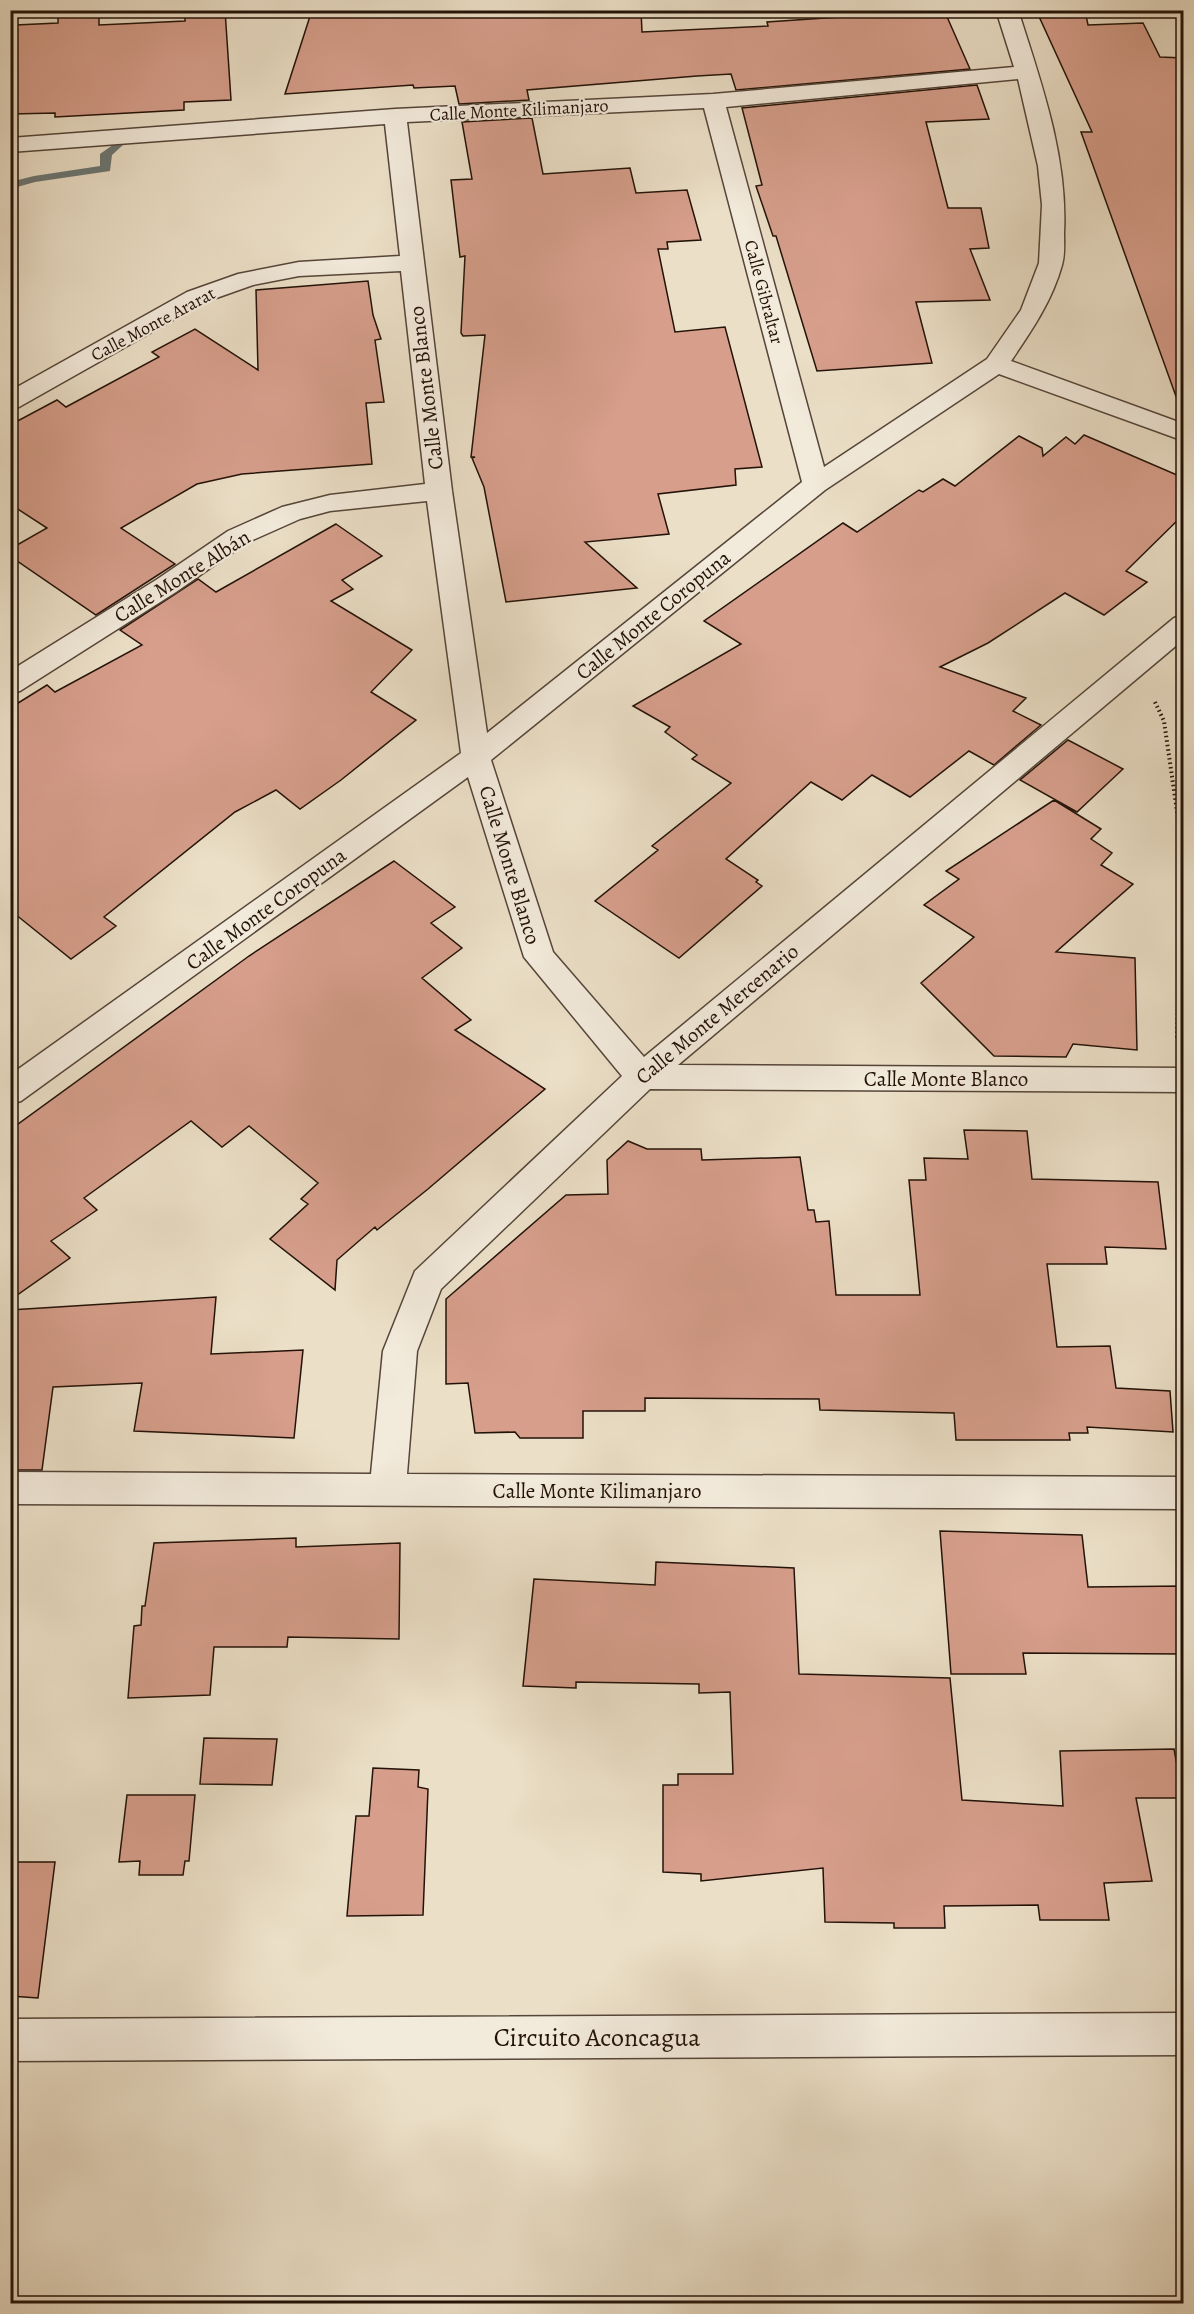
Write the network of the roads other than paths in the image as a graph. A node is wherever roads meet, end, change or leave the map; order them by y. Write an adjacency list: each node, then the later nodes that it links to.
1 (1007, 10): 2 (street, Calle Monte Coropuna)
2 (1027, 72): 3 (street, Calle Monte Kilimanjaro); 7 (street, Calle Monte Coropuna)
3 (713, 101): 4 (street, Calle Monte Kilimanjaro); 10 (street, Calle Gibraltar)
4 (395, 116): 5 (street, Calle Monte Kilimanjaro); 6 (street, Calle Monte Blanco)
5 (10, 145)
6 (411, 263): 8 (street, Calle Monte Ararat); 11 (street, Calle Monte Blanco)
7 (996, 364): 9 (street); 10 (street, Calle Monte Coropuna)
8 (10, 402)
9 (1184, 433)
10 (816, 484): 14 (street, Calle Monte Coropuna)
11 (439, 491): 13 (street, Calle Monte Albán); 14 (street, Calle Monte Blanco)
12 (1184, 624): 15 (street, Calle Monte Mercenario)
13 (10, 684)
14 (476, 757): 15 (street, Calle Monte Blanco); 17 (street, Calle Monte Coropuna)
15 (642, 1077): 16 (street, Calle Monte Blanco); 19 (street, Calle Monte Mercenario)
16 (1179, 1080)
17 (10, 1092)
18 (10, 1488): 19 (street, Calle Monte Kilimanjaro)
19 (388, 1490): 20 (street, Calle Monte Kilimanjaro)
20 (1184, 1493)
21 (1184, 2034): 22 (street, Circuito Aconcagua)
22 (10, 2040)

